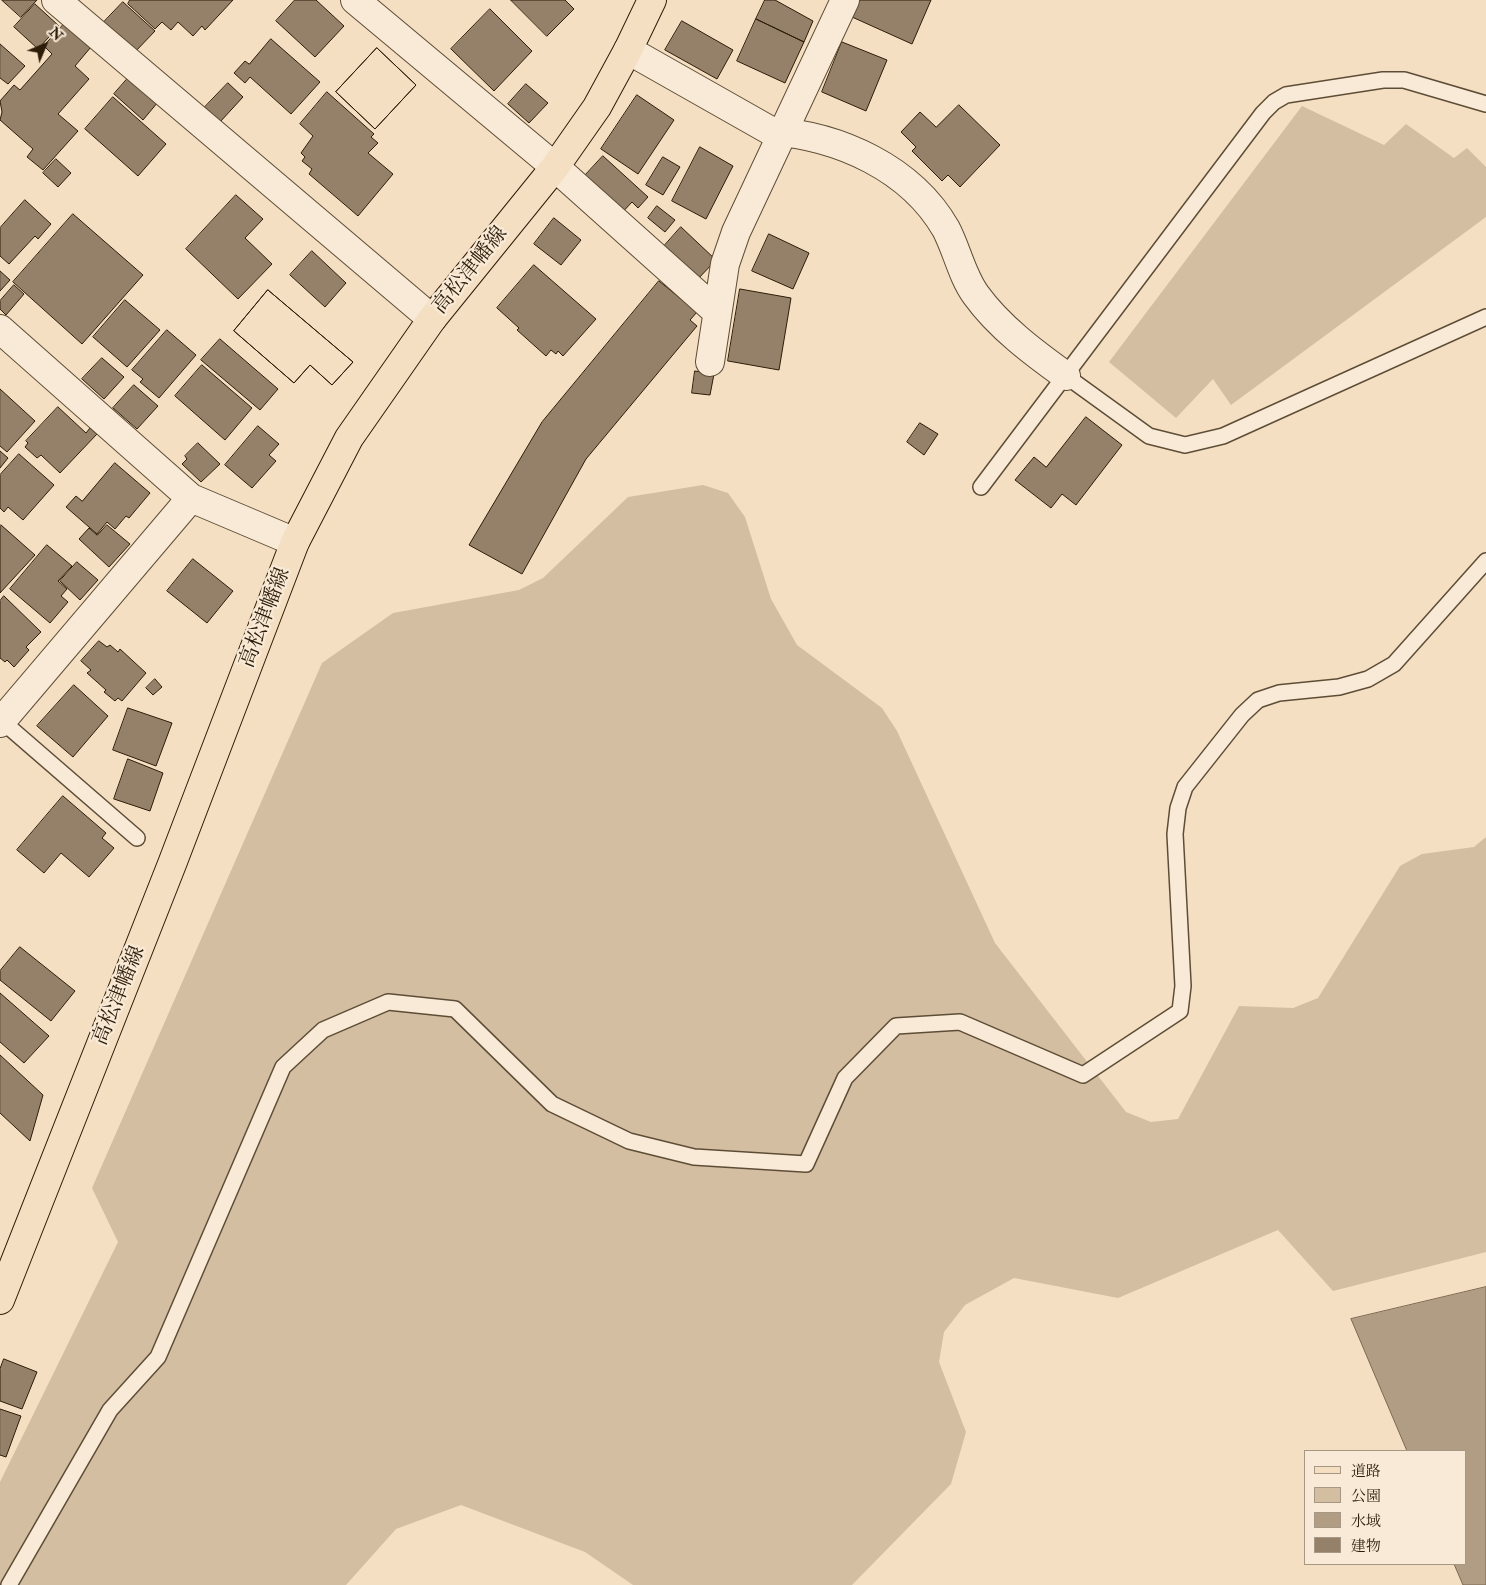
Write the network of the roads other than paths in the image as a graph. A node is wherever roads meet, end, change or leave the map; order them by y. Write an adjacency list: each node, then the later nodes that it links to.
1 (56, 0): 11 (street)
2 (355, 0): 8 (street)
3 (652, 0): 5 (main road, 高松津幡線)
4 (845, 0): 7 (street)
5 (628, 50): 7 (street); 8 (main road, 高松津幡線)
6 (1486, 104): 14 (lane)
7 (782, 132): 9 (street); 14 (street)
8 (554, 167): 9 (street); 11 (main road, 高松津幡線)
9 (716, 311): 13 (street)
10 (1486, 316): 14 (lane)
11 (432, 319): 17 (main road, 高松津幡線)
12 (0, 329): 16 (street)
13 (710, 362)
14 (1066, 376): 15 (lane)
15 (981, 487)
16 (191, 498): 17 (street); 19 (street)
17 (295, 542): 21 (main road, 高松津幡線)
18 (1486, 561): 22 (lane)
19 (1, 722): 20 (lane)
20 (137, 838)
21 (0, 1300)
22 (9, 1585)

